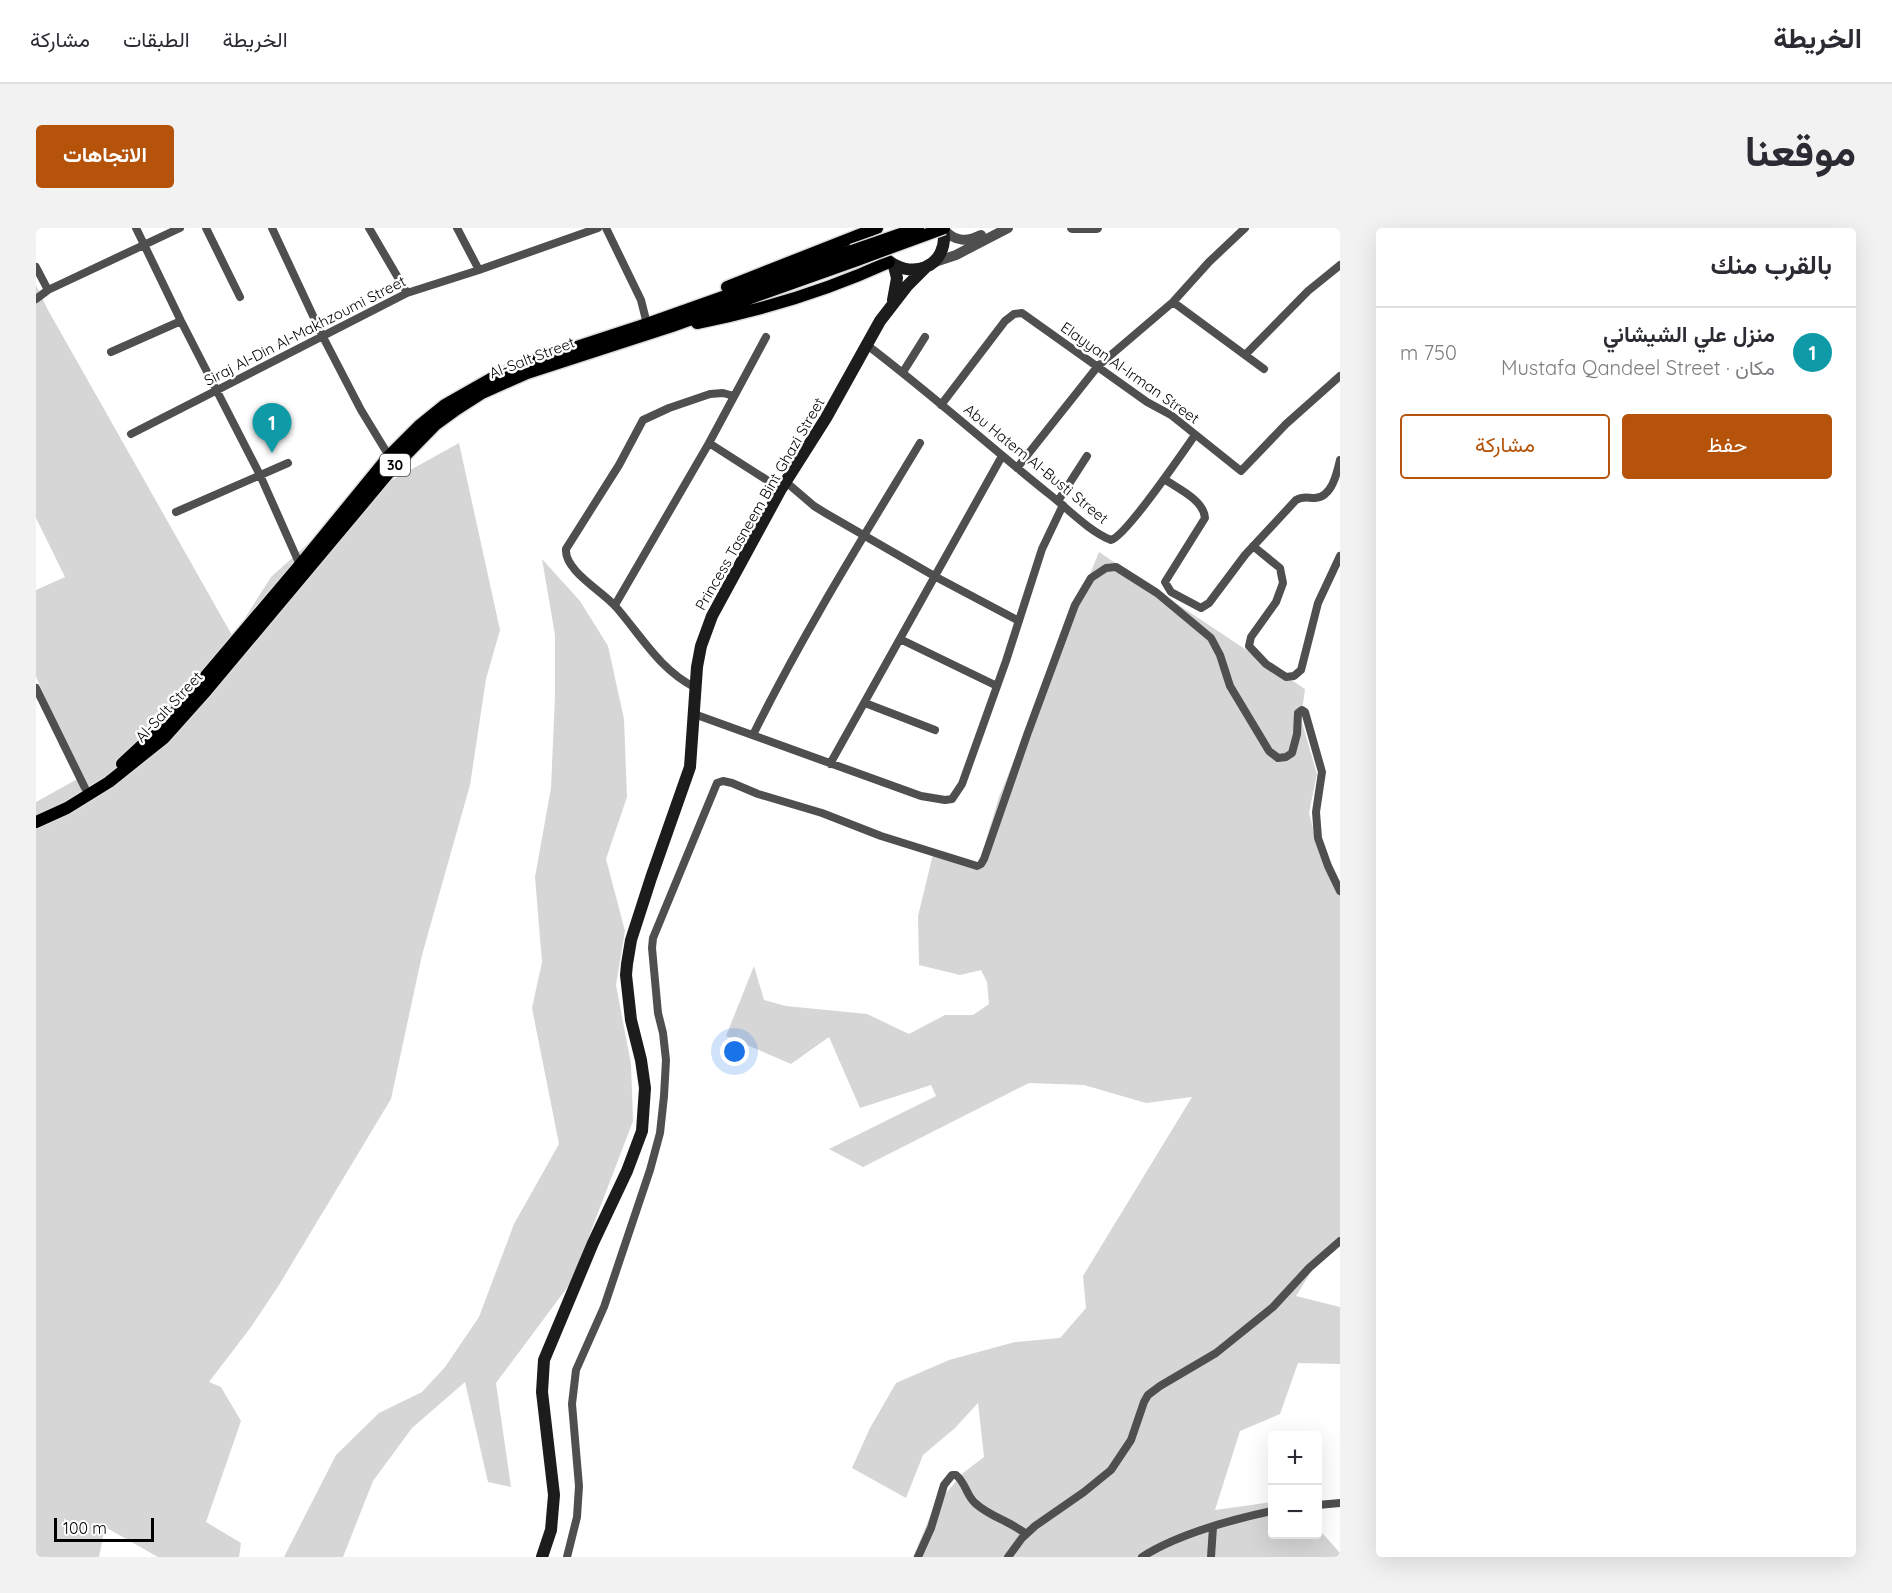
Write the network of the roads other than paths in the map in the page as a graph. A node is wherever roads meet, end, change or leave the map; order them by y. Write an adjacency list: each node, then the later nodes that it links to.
1 (136, 228): 17 (street)
2 (180, 228): 17 (street)
3 (206, 228): 26 (street)
4 (272, 228): 34 (street)
5 (369, 228): 25 (street)
6 (457, 228): 23 (street)
7 (598, 228): 23 (street, Siraj Al-Din Al-Makhzoumi Street)
8 (606, 228): 32 (street)
9 (878, 228): 19 (main road); 30 (main road)
10 (918, 228): 18 (main road, Al-Salt Street / 30, bridge)
11 (995, 228): 16 (street)
12 (1008, 228): 20 (street)
13 (1072, 228): 14 (street)
14 (1097, 228)
15 (1245, 228): 28 (street)
16 (944, 229): 18 (main road, Al-Salt Street / 30, bridge); 20 (main road)
17 (144, 244): 24 (street); 31 (street)
18 (855, 256): 30 (main road, Al-Salt Street / 30); 33 (main road, Al-Salt Street / 30)
19 (892, 264): 20 (main road); 29 (main road, Princess Tasneem Bint Ghazi Street); 33 (main road)
20 (930, 264): 29 (main road, Princess Tasneem Bint Ghazi Street)
21 (1340, 265): 39 (street)
22 (36, 267): 24 (street)
23 (479, 270): 25 (street, Siraj Al-Din Al-Makhzoumi Street)
24 (48, 290): 27 (street)
25 (406, 293): 34 (street, Siraj Al-Din Al-Makhzoumi Street)
26 (240, 297)
27 (36, 299)
28 (1173, 302): 39 (street); 40 (street)
29 (891, 307): 37 (main road, Princess Tasneem Bint Ghazi Street)
30 (679, 312): 32 (main road, Al-Salt Street / 30)
31 (181, 321): 38 (street); 44 (street)
32 (647, 324): 51 (main road, Al-Salt Street / 30)
33 (672, 326): 80 (main road, Al-Salt Street / 30)
34 (322, 335): 44 (street, Siraj Al-Din Al-Makhzoumi Street); 51 (street)
35 (766, 337): 45 (street)
36 (925, 337): 42 (street)
37 (867, 345): 42 (street, Abu Hatem Al-Busti Street); 59 (main road, Princess Tasneem Bint Ghazi Street)
38 (111, 352)
39 (1246, 354): 41 (street)
40 (1098, 366): 46 (street, Elayyan Al-Irman Street); 48 (street, Elayyan Al-Irman Street); 56 (street)
41 (1264, 369)
42 (903, 372): 46 (street, Abu Hatem Al-Busti Street)
43 (1340, 376): 48 (street, Elayyan Al-Irman Street)
44 (217, 390): 47 (street, Siraj Al-Din Al-Makhzoumi Street); 57 (street)
45 (734, 396): 49 (street); 67 (street)
46 (941, 405): 52 (street, Abu Hatem Al-Busti Street)
47 (131, 434)
48 (1195, 435): 58 (street, Abu Hatem Al-Busti Street)
49 (709, 443): 59 (street); 67 (street)
50 (920, 444): 62 (street)
51 (389, 456): 65 (main road, Al-Salt Street / 30)
52 (1002, 456): 56 (street, Abu Hatem Al-Busti Street); 66 (street)
53 (1087, 456): 60 (street)
54 (1340, 459): 63 (street)
55 (288, 463): 57 (street)
56 (1017, 468): 60 (street, Abu Hatem Al-Busti Street)
57 (260, 475): 61 (street); 65 (street)
58 (1164, 479): 60 (street, Abu Hatem Al-Busti Street); 63 (street)
59 (784, 486): 62 (street); 72 (main road, Princess Tasneem Bint Ghazi Street)
60 (1061, 503): 68 (street)
61 (176, 512)
62 (864, 535): 66 (street); 76 (street)
63 (1253, 546): 64 (street)
64 (1340, 556)
65 (300, 565): 78 (main road, Al-Salt Street / 30)
66 (936, 577): 68 (street); 69 (street)
67 (615, 605): 72 (street)
68 (1019, 621): 70 (street)
69 (900, 639): 70 (street); 73 (street)
70 (996, 686): 77 (street)
71 (36, 688): 78 (street)
72 (696, 688): 74 (main road, Princess Tasneem Bint Ghazi Street)
73 (865, 703): 75 (street); 77 (street)
74 (694, 714): 76 (street); 88 (main road, Princess Tasneem Bint Ghazi Street)
75 (935, 730)
76 (753, 735): 77 (street)
77 (830, 764)
78 (85, 788): 79 (main road, Al-Salt Street / 30)
79 (36, 814)
80 (36, 822)
81 (1340, 891): 89 (street)
82 (1340, 1241): 87 (street)
83 (1340, 1503): 84 (street)
84 (1322, 1505)
85 (1268, 1512): 86 (street)
86 (1213, 1527): 92 (street); 93 (street)
87 (1026, 1534): 90 (street); 91 (street)
88 (542, 1557)
89 (567, 1557)
90 (918, 1557)
91 (1008, 1557)
92 (1142, 1557)
93 (1211, 1557)

